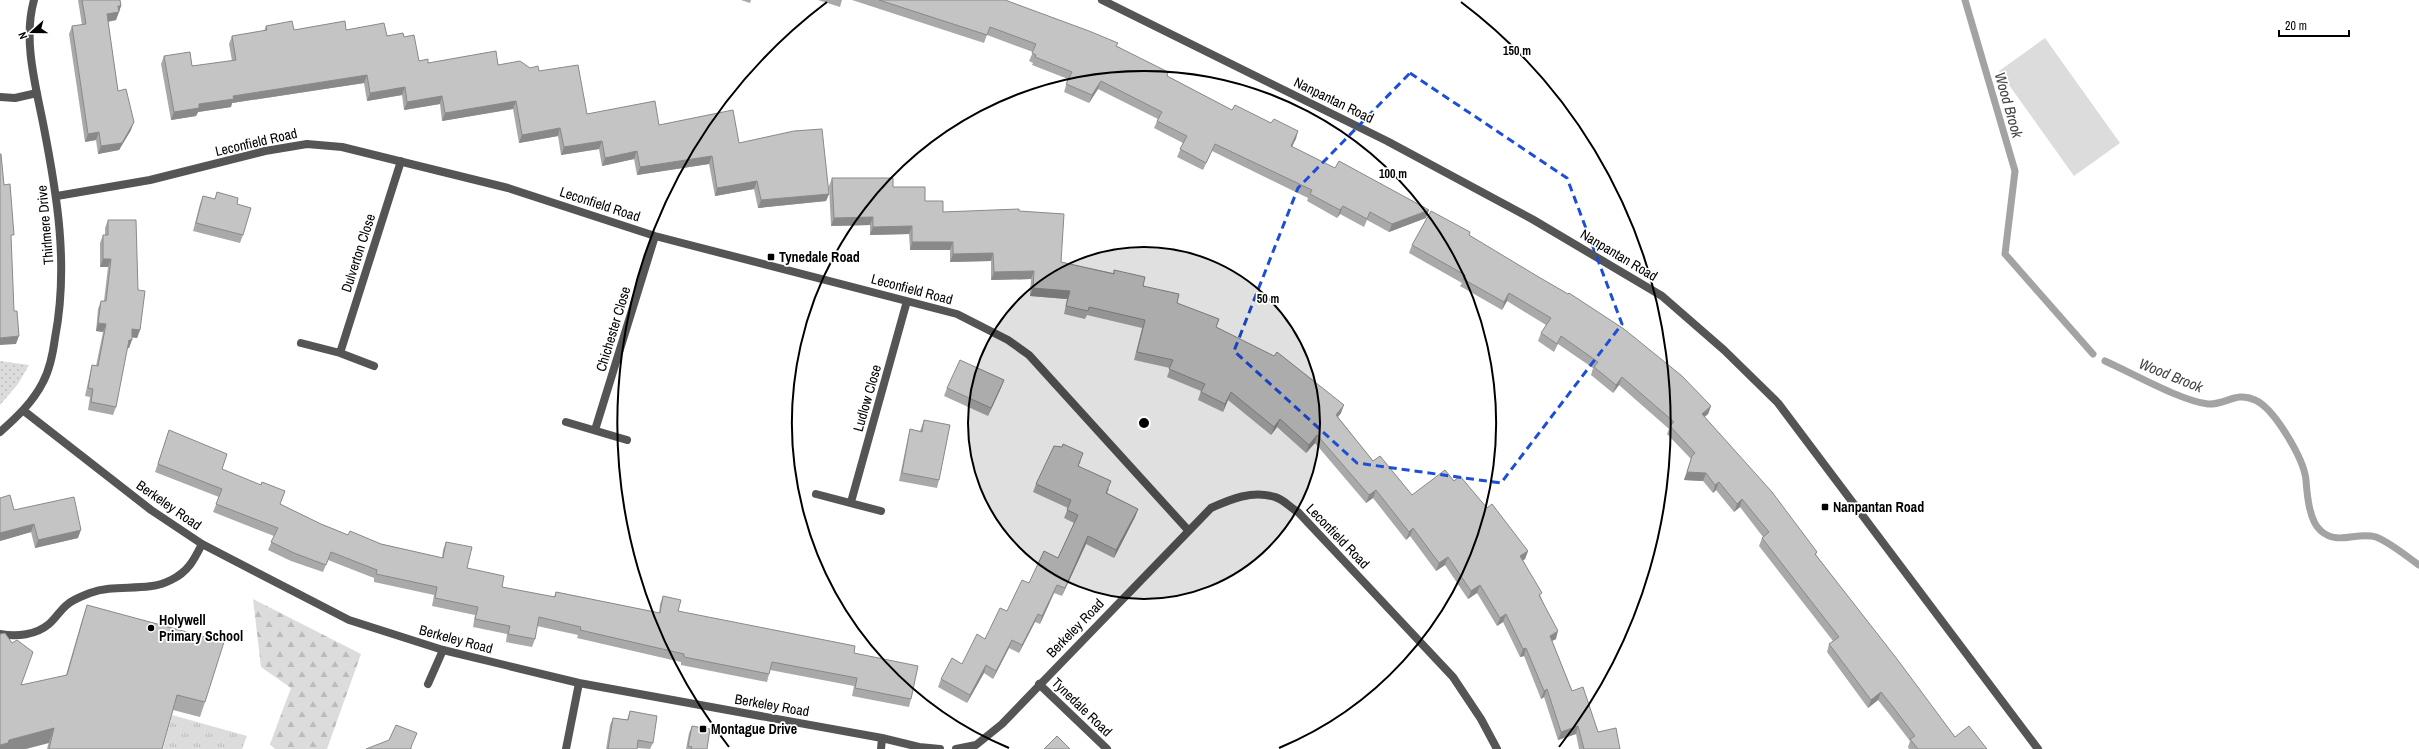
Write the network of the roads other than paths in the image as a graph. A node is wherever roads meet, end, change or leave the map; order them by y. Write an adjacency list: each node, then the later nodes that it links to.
1 (34, 0): 3 (street, Thirlmere Drive)
2 (1102, 0): 34 (street, Nanpantan Road)
3 (37, 93): 4 (street); 6 (street, Thirlmere Drive)
4 (0, 97)
5 (401, 161): 6 (street, Leconfield Road); 7 (street, Leconfield Road); 10 (street, Dulverton Close)
6 (57, 196): 12 (street, Thirlmere Drive)
7 (655, 236): 8 (street, Leconfield Road); 14 (street, Chichester Close)
8 (907, 301): 18 (street, Ludlow Close); 20 (street, Leconfield Road)
9 (301, 343): 10 (street)
10 (340, 353): 11 (street)
11 (374, 366)
12 (24, 411): 15 (street, Thirlmere Drive); 21 (street, Berkeley Road)
13 (566, 422): 14 (street)
14 (595, 430): 16 (street)
15 (0, 432)
16 (627, 440)
17 (816, 494): 18 (street)
18 (851, 502): 19 (street)
19 (881, 511)
20 (1188, 530): 26 (street, Berkeley Road); 33 (street, Leconfield Road)
21 (202, 544): 22 (street); 23 (street, Berkeley Road)
22 (0, 634)
23 (444, 650): 24 (street, Berkeley Road); 25 (street)
24 (579, 683): 27 (street, Berkeley Road); 28 (street)
25 (428, 684)
26 (1039, 684): 31 (street, Berkeley Road); 32 (street, Tynedale Road)
27 (882, 738): 29 (street); 30 (street, Berkeley Road)
28 (566, 749)
29 (881, 749)
30 (940, 749)
31 (956, 749)
32 (1107, 749)
33 (1497, 749)
34 (2038, 749)

